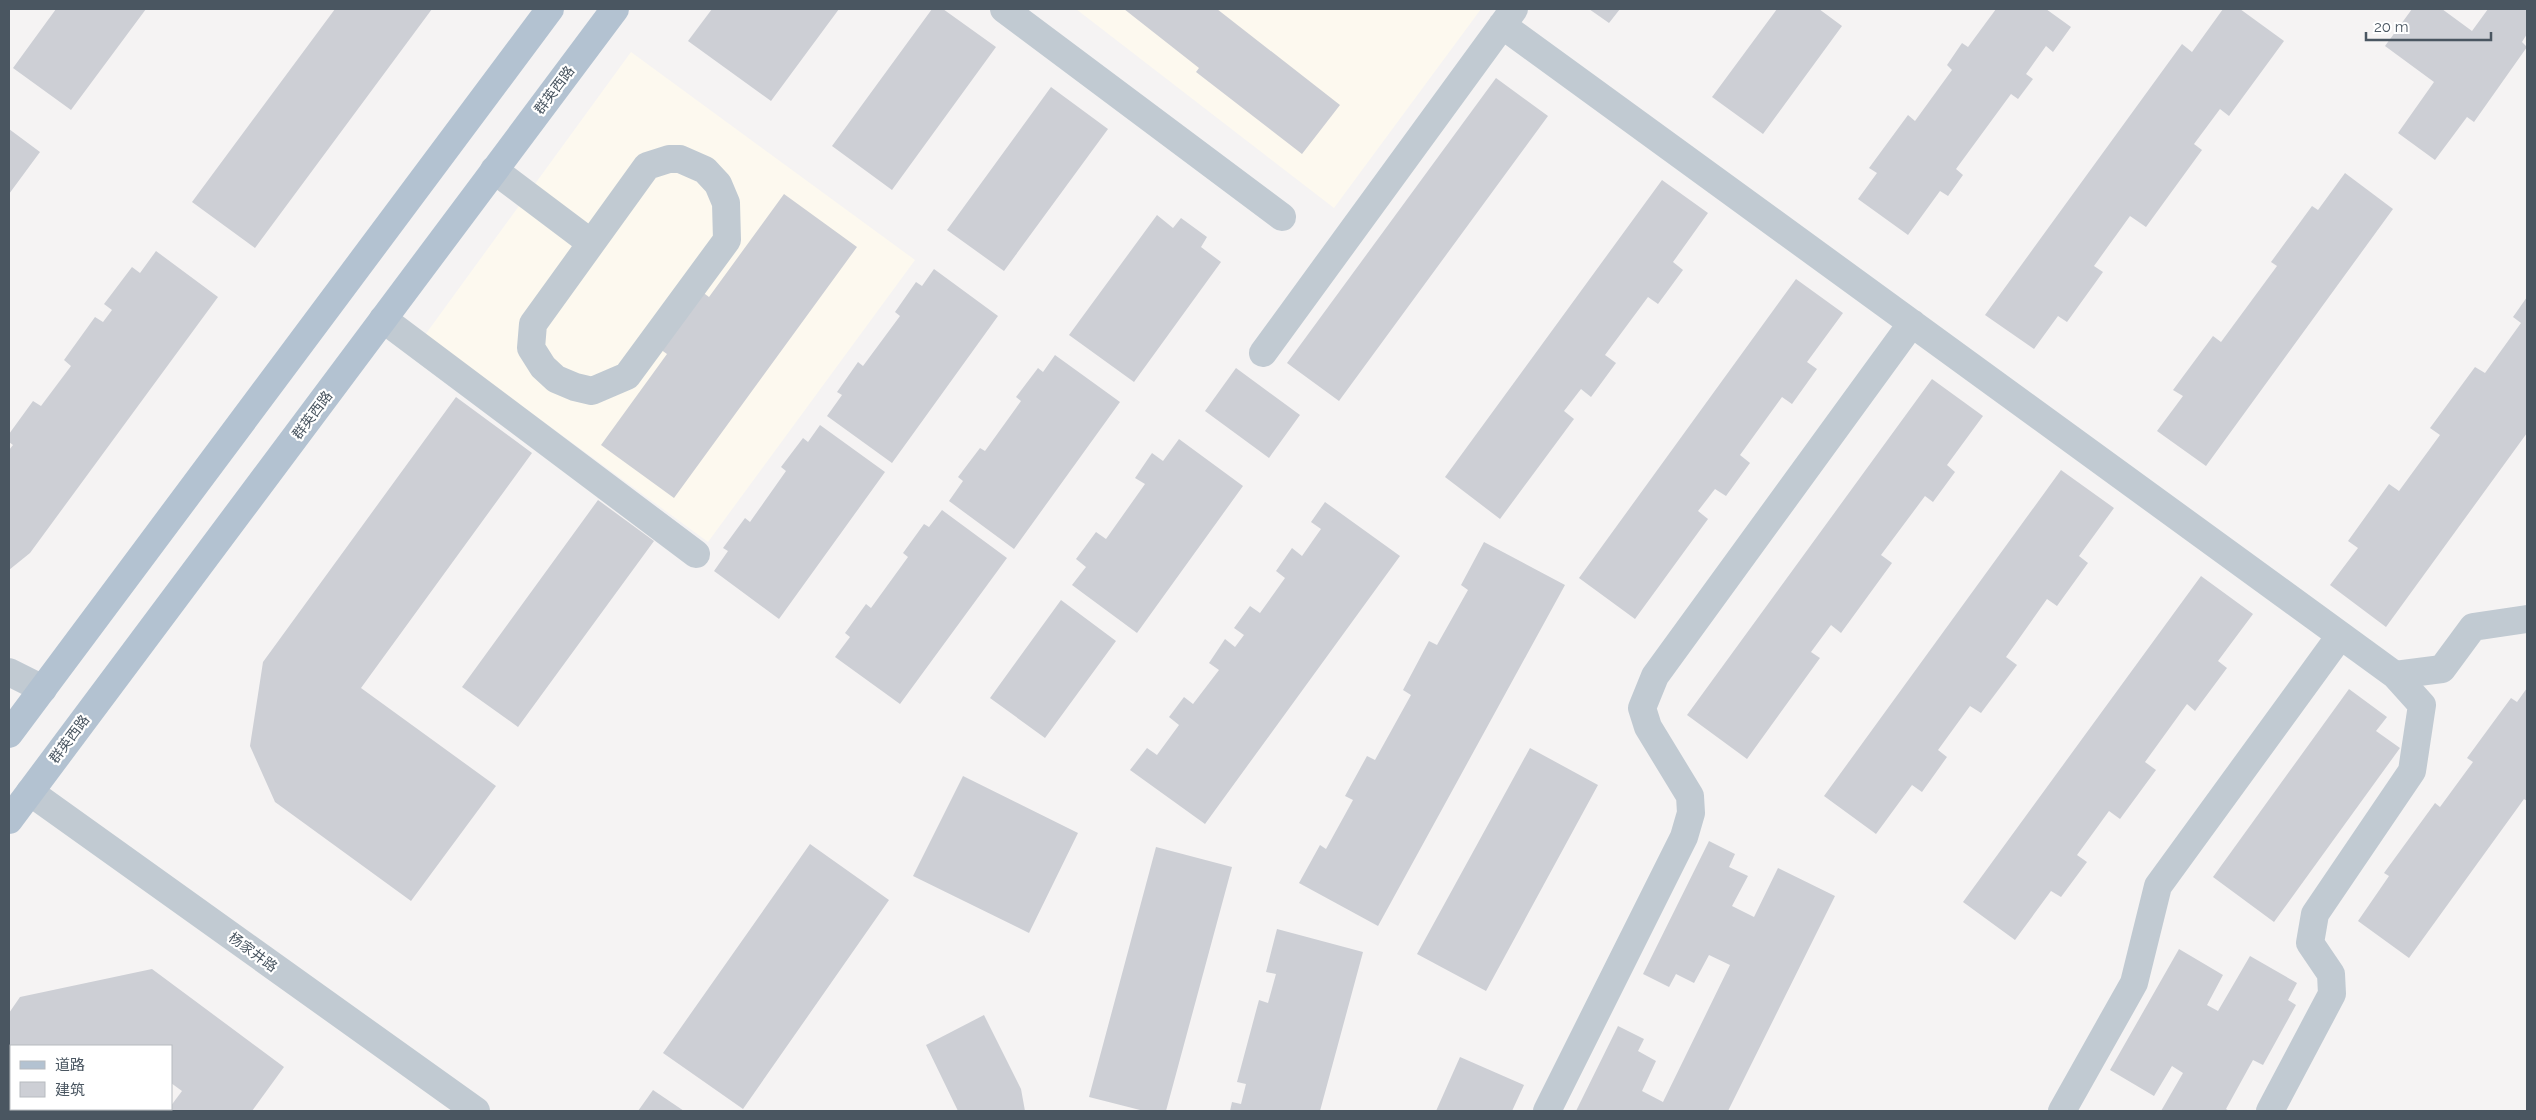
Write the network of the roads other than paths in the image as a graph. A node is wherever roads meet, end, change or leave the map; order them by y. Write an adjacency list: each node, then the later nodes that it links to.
1 (550, 9): 16 (main road)
2 (615, 9): 5 (main road, 群英西路)
3 (1004, 9): 6 (street)
4 (1508, 17): 9 (street); 10 (street)
5 (494, 170): 7 (street); 8 (main road, 群英西路)
6 (1282, 217)
7 (591, 243): 7 (street)
8 (384, 318): 11 (street); 18 (main road, 群英西路)
9 (1912, 324): 13 (street); 21 (street)
10 (1263, 352)
11 (696, 554)
12 (2527, 619): 15 (street)
13 (2340, 636): 15 (street); 22 (street)
14 (9, 672): 16 (street)
15 (2395, 675): 23 (street)
16 (42, 689): 17 (main road)
17 (9, 734)
18 (30, 792): 19 (main road, 群英西路); 20 (street, 杨家井路)
19 (9, 820)
20 (476, 1111)
21 (1547, 1111)
22 (2062, 1111)
23 (2270, 1111)

